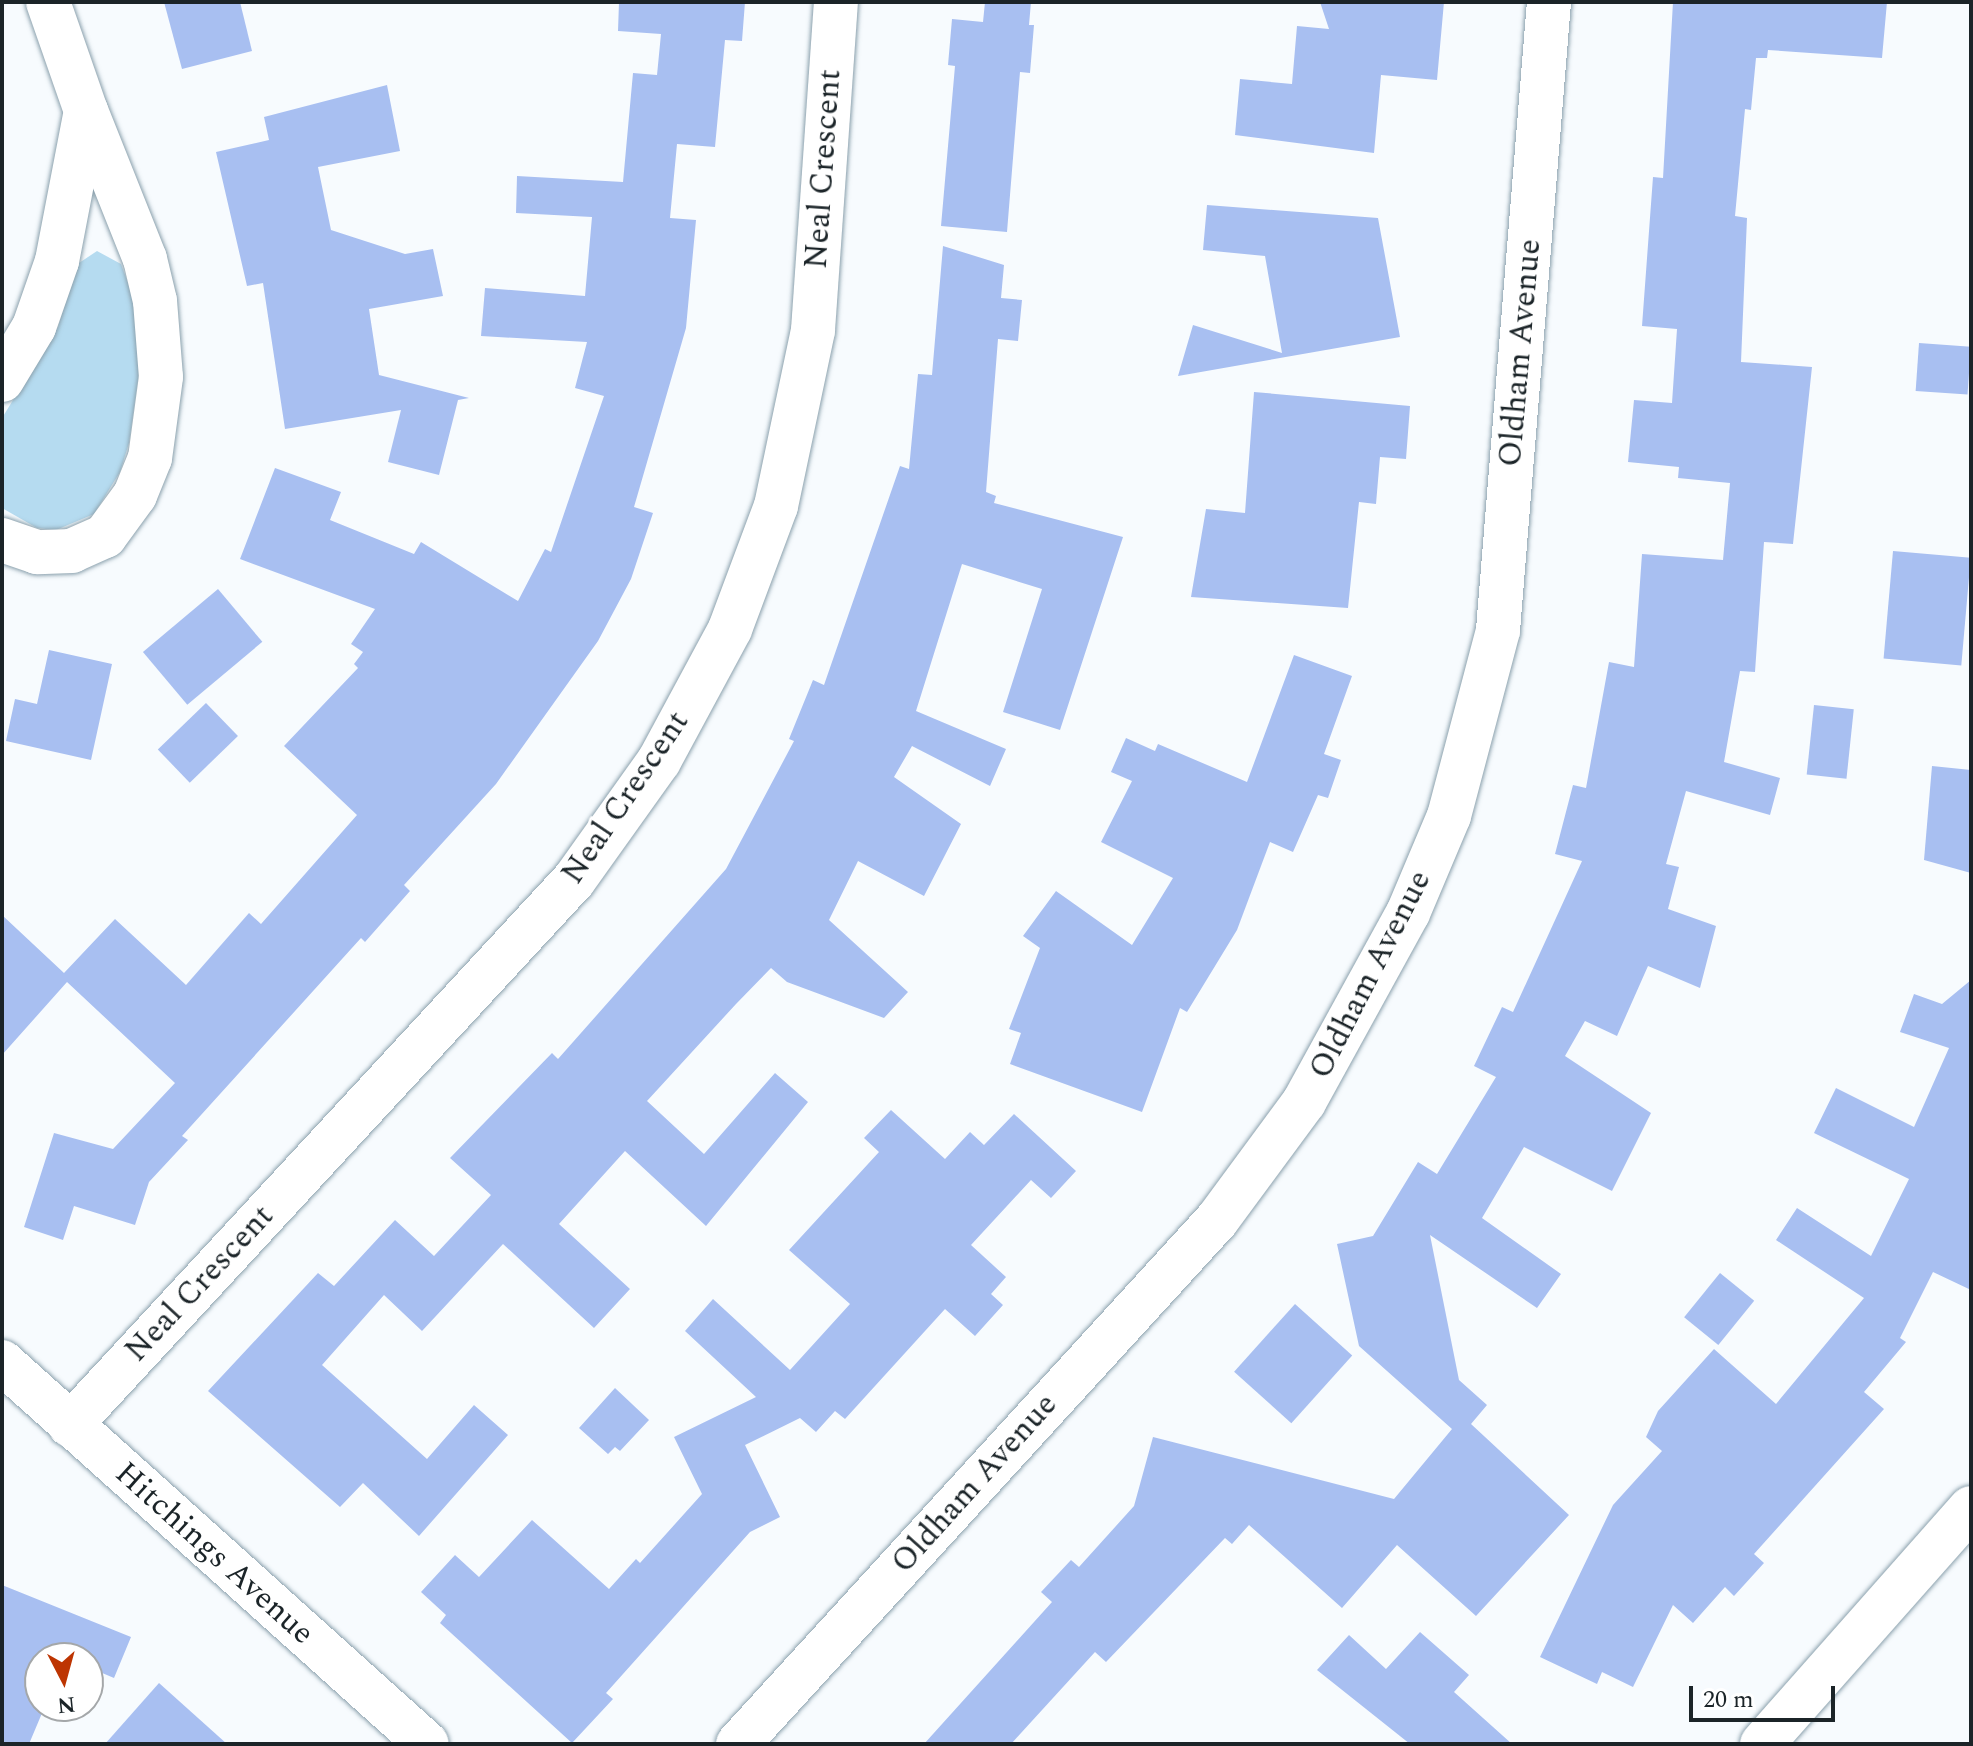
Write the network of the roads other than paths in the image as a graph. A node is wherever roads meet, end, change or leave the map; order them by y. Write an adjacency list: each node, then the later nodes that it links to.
1 (48, 2): 4 (street)
2 (836, 2): 8 (street, Neal Crescent)
3 (1549, 2): 11 (street, Oldham Avenue)
4 (86, 111): 5 (street); 6 (street)
5 (2, 380)
6 (2, 540)
7 (2, 1362): 8 (street, Hitchings Avenue)
8 (70, 1425): 10 (street, Hitchings Avenue)
9 (1971, 1508): 12 (street)
10 (427, 1744)
11 (738, 1744)
12 (1762, 1744)

